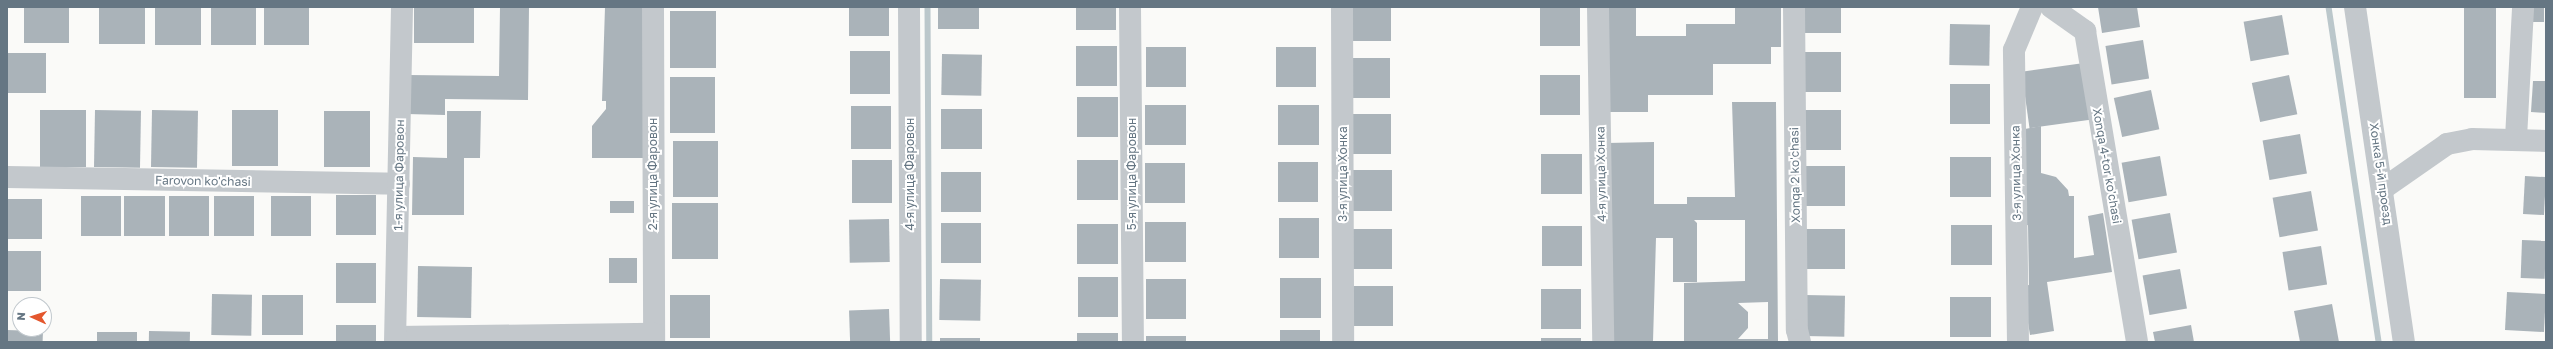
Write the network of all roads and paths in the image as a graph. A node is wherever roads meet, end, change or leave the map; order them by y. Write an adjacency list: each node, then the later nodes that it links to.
1 (402, 7): 15 (street, 1-я улица Фаровон)
2 (653, 7): 17 (street, 2-я улица Фаровон)
3 (909, 7): 19 (street, 4-я улица Фаровон)
4 (1130, 7): 20 (street, 5-я улица Фаровон)
5 (1342, 7): 21 (street, 3-я улица Хонка)
6 (1598, 7): 22 (street, 4-я улица Хонка)
7 (1794, 7): 23 (street, Xonqa 2 ko'chasi)
8 (2032, 7): 24 (street, 3-я улица Хонка)
9 (2051, 7): 25 (street, Xonqa 4-tor ko'chasi)
10 (2355, 7): 16 (street, Хонка 5-й проезд)
11 (2523, 7): 12 (street)
12 (2516, 138): 13 (street); 16 (street)
13 (2546, 141)
14 (7, 177): 15 (street, Farovon ko'chasi)
15 (399, 184): 18 (street, 1-я улица Фаровон)
16 (2384, 188): 26 (street, Хонка 5-й проезд)
17 (654, 338): 18 (street)
18 (396, 340)
19 (911, 342)
20 (1133, 342)
21 (1343, 342)
22 (1603, 342)
23 (1800, 342)
24 (2018, 342)
25 (2137, 342)
26 (2404, 342)

